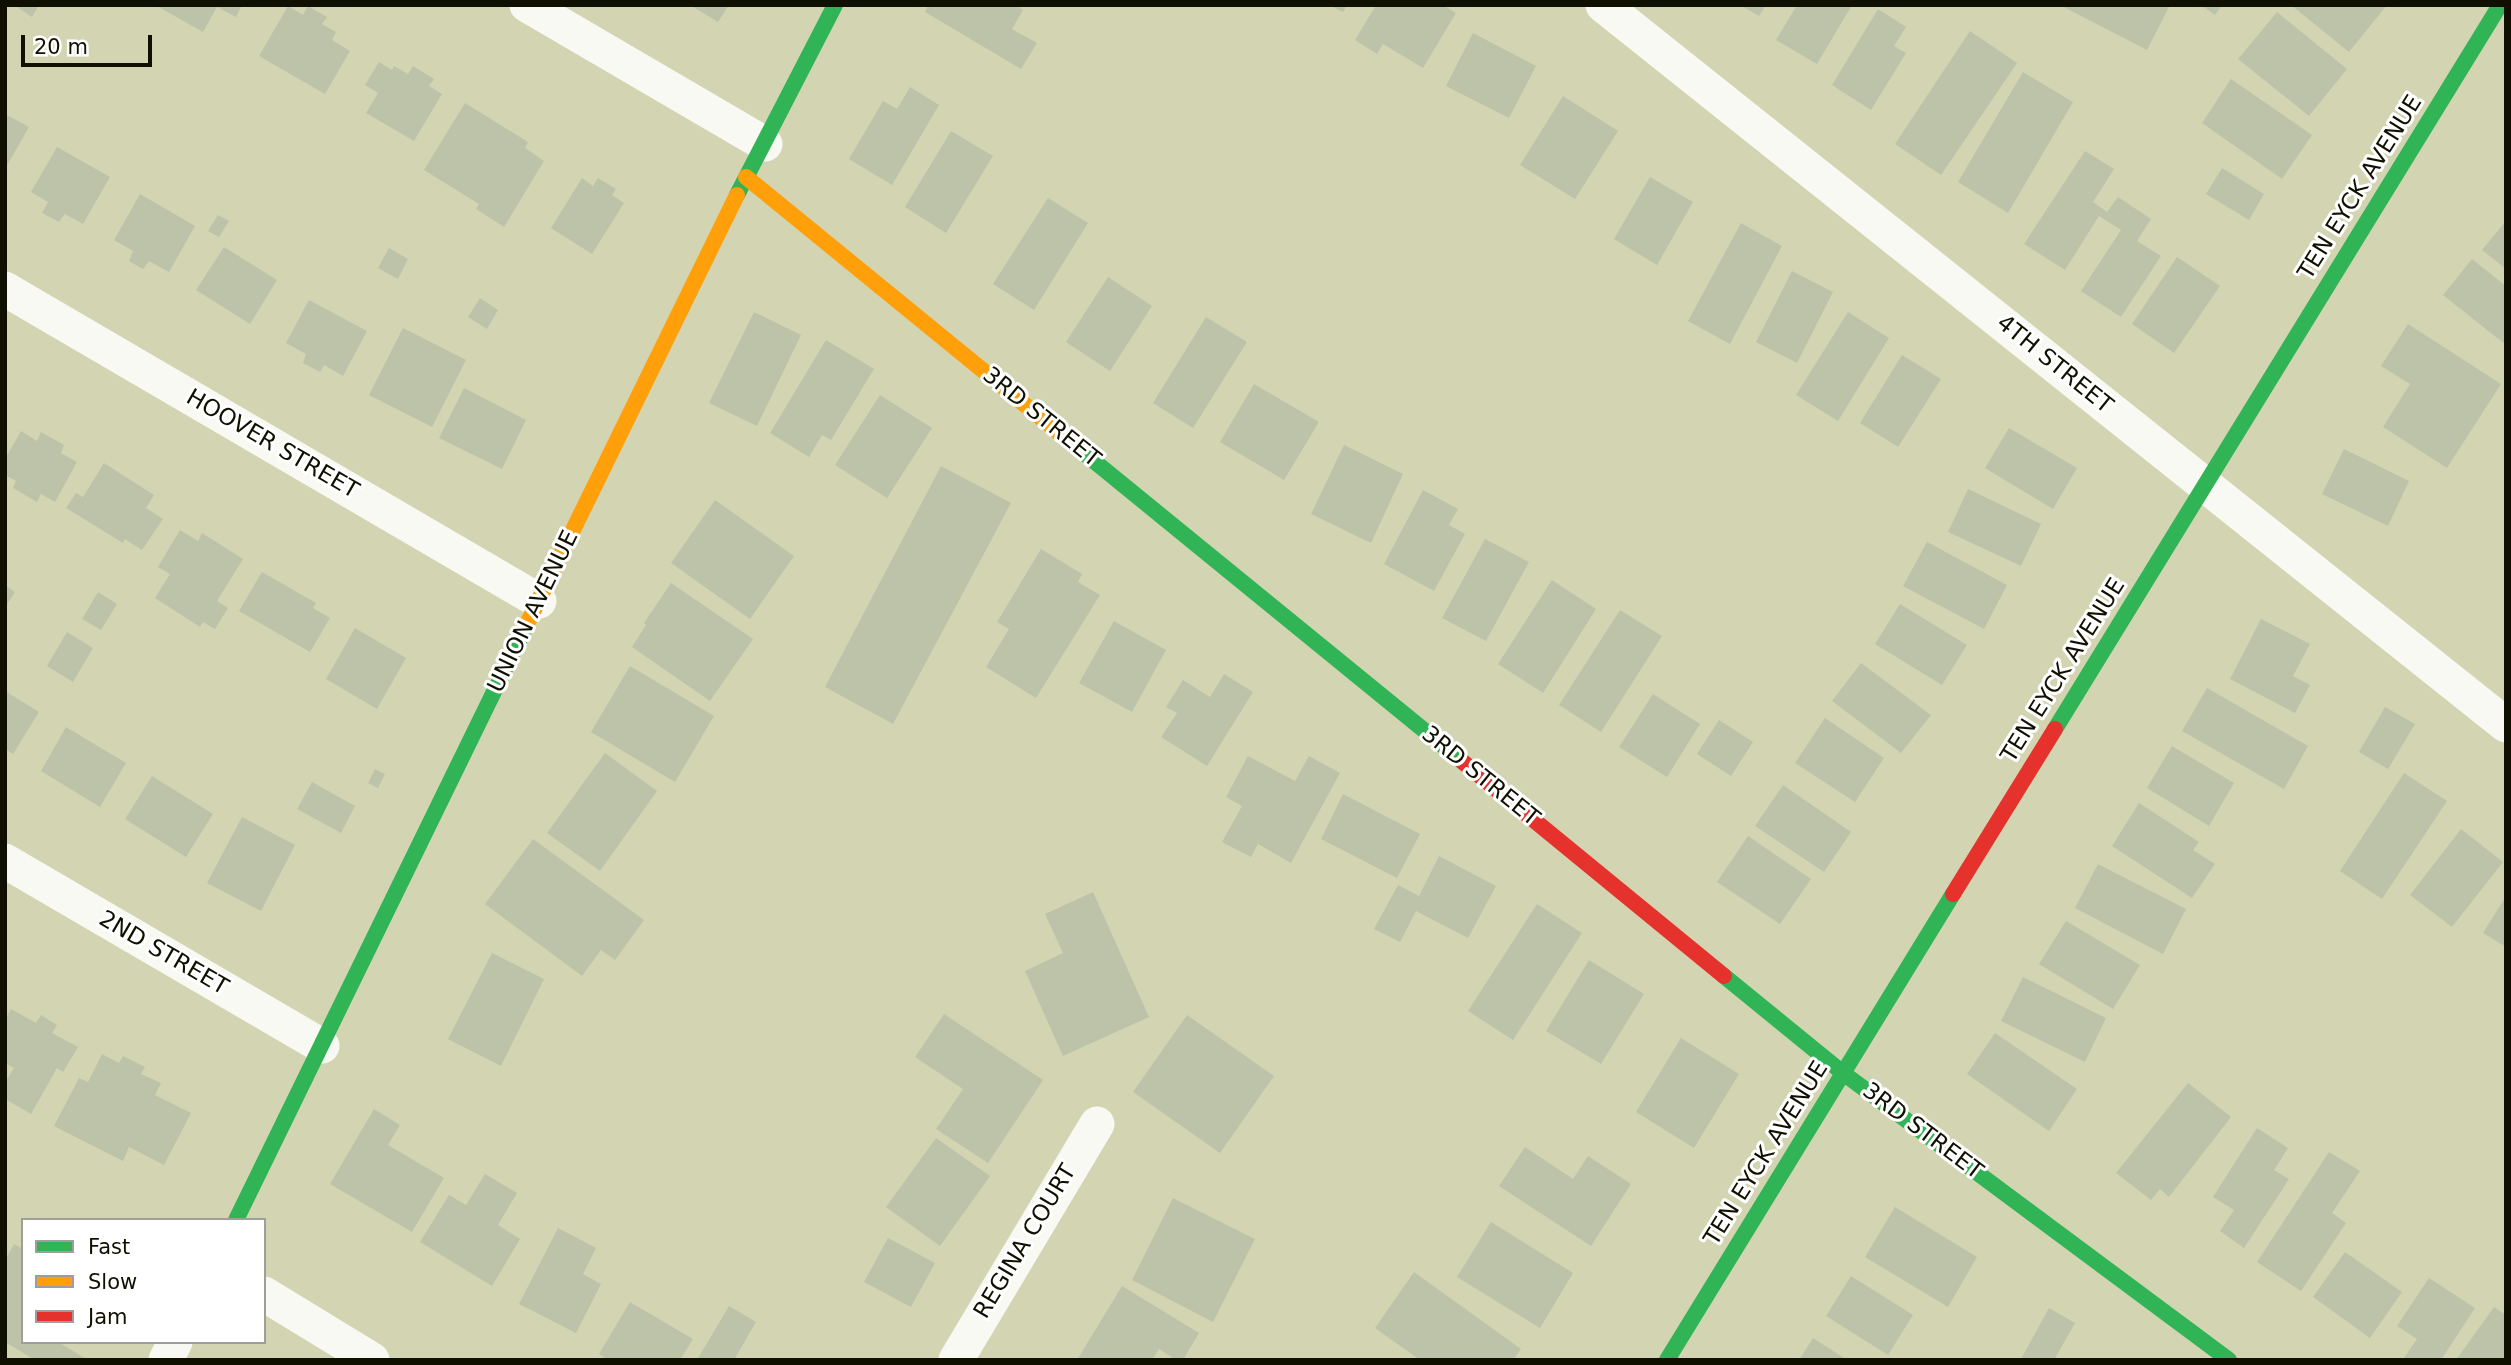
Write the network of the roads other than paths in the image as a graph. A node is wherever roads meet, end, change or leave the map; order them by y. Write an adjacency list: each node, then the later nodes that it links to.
1 (527, 5): 5 (street)
2 (835, 5): 5 (street, UNION AVENUE)
3 (1603, 5): 8 (street, 4TH STREET)
4 (2500, 5): 8 (street, TEN EYCK AVENUE)
5 (765, 144): 6 (street, UNION AVENUE)
6 (746, 177): 9 (street, UNION AVENUE); 13 (street, 3RD STREET)
7 (5, 289): 9 (street, HOOVER STREET)
8 (2204, 485): 10 (street, 4TH STREET); 13 (street, TEN EYCK AVENUE)
9 (540, 601): 12 (street, UNION AVENUE)
10 (2506, 725)
11 (5, 861): 12 (street, 2ND STREET)
12 (322, 1046): 15 (street, UNION AVENUE)
13 (1843, 1073): 21 (street, TEN EYCK AVENUE); 22 (street, 3RD STREET)
14 (1097, 1124): 20 (street, REGINA COURT)
15 (237, 1218)
16 (266, 1295): 19 (street)
17 (174, 1344): 18 (street)
18 (166, 1360)
19 (372, 1360)
20 (956, 1360)
21 (1667, 1360)
22 (2229, 1360)

